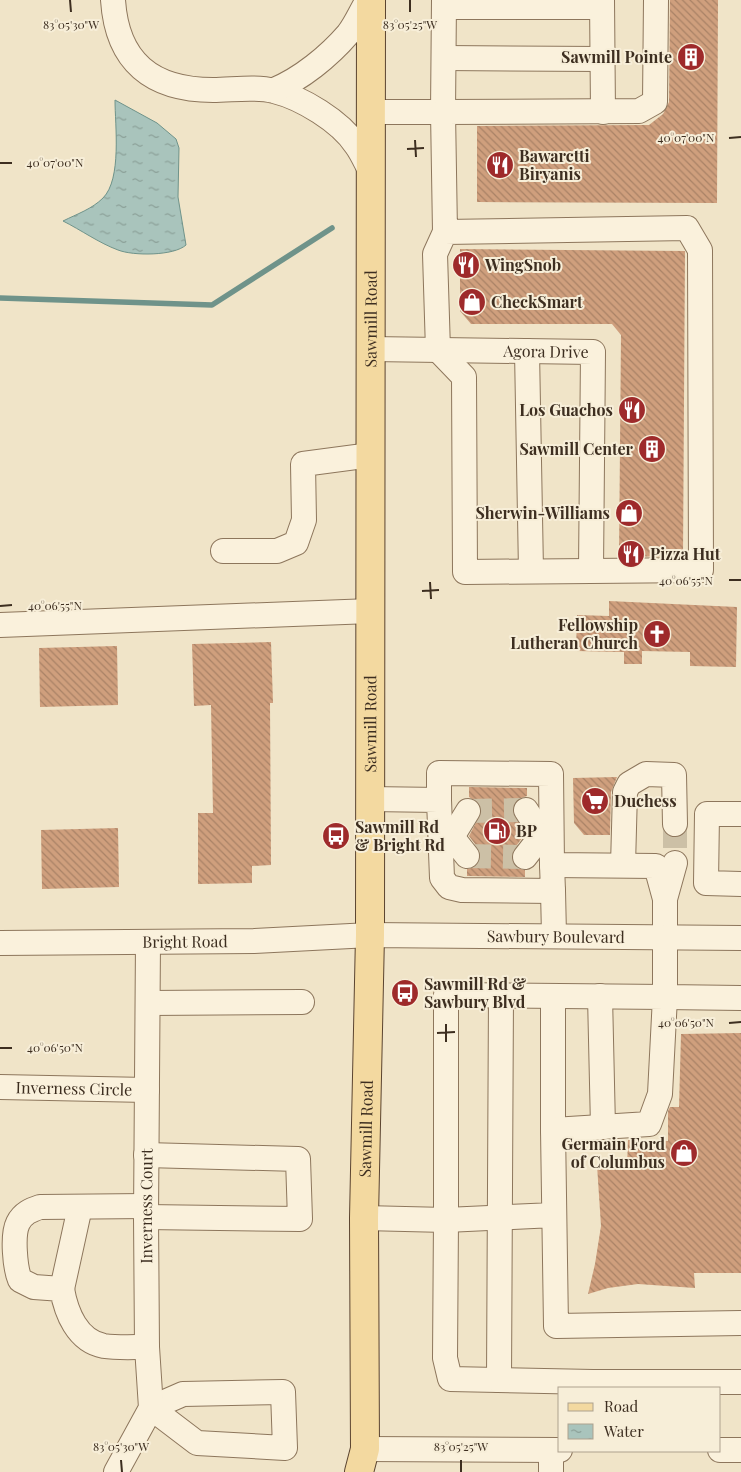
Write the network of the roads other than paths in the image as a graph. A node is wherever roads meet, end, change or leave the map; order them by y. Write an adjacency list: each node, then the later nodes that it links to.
1 (113, 0): 8 (street)
2 (369, 0): 8 (street); 9 (main road, Sawmill Road)
3 (656, 0): 11 (street)
4 (444, 4): 5 (street); 6 (street)
5 (602, 4): 7 (street)
6 (444, 58): 7 (street); 10 (street)
7 (602, 59): 11 (street)
8 (274, 90): 12 (street)
9 (371, 112): 10 (street); 12 (main road, Sawmill Road)
10 (443, 112): 11 (street); 13 (street)
11 (603, 112)
12 (371, 172): 14 (main road, Sawmill Road)
13 (445, 232): 15 (street); 19 (street)
14 (371, 349): 15 (street, Agora Drive); 17 (main road, Sawmill Road)
15 (438, 350): 16 (street, Agora Drive); 20 (street)
16 (526, 351): 19 (street, Agora Drive); 20 (street)
17 (371, 455): 18 (street); 21 (main road, Sawmill Road)
18 (223, 551)
19 (591, 570): 20 (street)
20 (531, 571)
21 (371, 611): 22 (street); 23 (main road, Sawmill Road)
22 (0, 625)
23 (370, 799): 24 (street); 39 (main road, Sawmill Road)
24 (439, 800): 29 (street); 30 (street)
25 (526, 810): 29 (street)
26 (468, 811): 30 (street)
27 (741, 814): 36 (street)
28 (675, 824): 35 (street)
29 (547, 835): 32 (street); 34 (street)
30 (446, 837): 31 (street); 37 (street)
31 (467, 856)
32 (525, 857)
33 (675, 863): 38 (street)
34 (552, 865): 35 (street); 37 (street)
35 (624, 865): 38 (street)
36 (741, 884)
37 (553, 891): 40 (street)
38 (665, 899): 41 (street)
39 (370, 935): 40 (street, Sawbury Boulevard); 43 (street, Bright Road); 60 (main road, Sawmill Road)
40 (554, 935): 41 (street, Sawbury Boulevard)
41 (664, 936): 42 (street, Sawbury Boulevard); 48 (street)
42 (741, 938)
43 (148, 942): 44 (street, Bright Road); 51 (street, Inverness Court)
44 (0, 943)
45 (501, 995): 46 (street); 61 (street); 62 (street)
46 (553, 996): 47 (street); 55 (street)
47 (600, 996): 48 (street); 54 (street)
48 (665, 997): 49 (street); 54 (street)
49 (741, 998)
50 (302, 1002): 51 (street)
51 (148, 1003): 53 (street, Inverness Court)
52 (0, 1087): 53 (street, Inverness Circle)
53 (147, 1090): 56 (street, Inverness Court)
54 (603, 1127): 55 (street)
55 (553, 1130): 59 (street)
56 (146, 1155): 58 (street, Inverness Court); 58 (street)
57 (80, 1206): 58 (street); 63 (street); 63 (street)
58 (146, 1212): 65 (street, Inverness Court)
59 (554, 1216): 61 (street); 64 (street)
60 (364, 1218): 62 (street); 72 (main road, Sawmill Road)
61 (500, 1218): 62 (street); 66 (street)
62 (446, 1220): 66 (street)
63 (62, 1289): 65 (street)
64 (741, 1323)
65 (147, 1347): 68 (street, Inverness Court)
66 (499, 1380): 67 (street)
67 (741, 1382)
68 (151, 1408): 68 (street); 73 (street)
69 (721, 1450): 70 (street)
70 (741, 1450)
71 (554, 1457): 72 (street)
72 (365, 1464)
73 (119, 1467)

